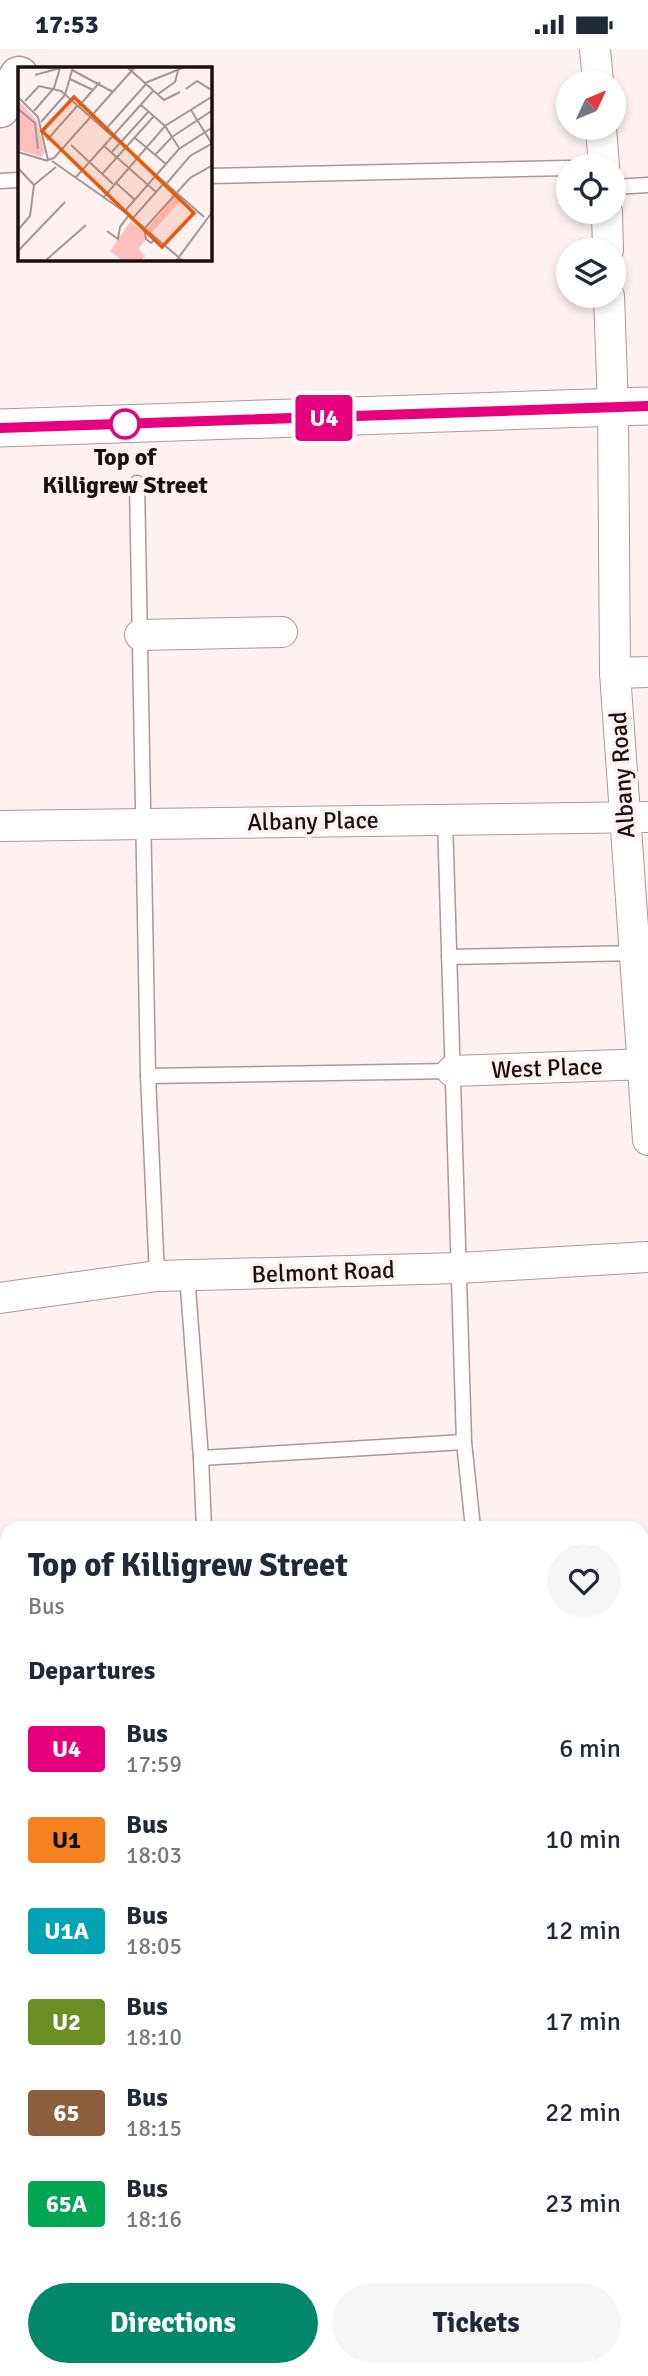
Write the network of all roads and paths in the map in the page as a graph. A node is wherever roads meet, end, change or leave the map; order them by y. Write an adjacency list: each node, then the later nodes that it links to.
1 (32, 49): 3 (main road)
2 (595, 49): 4 (street)
3 (23, 67)
4 (597, 70)
5 (18, 78): 6 (main road)
6 (0, 108)
7 (556, 167): 8 (lane)
8 (212, 176)
9 (18, 180): 10 (lane)
10 (0, 181)
11 (648, 185): 12 (lane)
12 (626, 186)
13 (612, 308): 14 (street, Albany Road)
14 (631, 407): 15 (street); 20 (street, Albany Road)
15 (0, 428)
16 (138, 483): 18 (lane)
17 (282, 632): 18 (street)
18 (140, 635): 23 (lane)
19 (648, 672): 20 (street)
20 (615, 673): 21 (street, Albany Road)
21 (637, 817): 22 (street, Albany Place); 25 (street, Albany Road)
22 (444, 819): 23 (street, Albany Place); 26 (lane)
23 (143, 824): 24 (street, Albany Place); 29 (lane)
24 (0, 825)
25 (641, 953): 26 (lane); 27 (street, Albany Road)
26 (449, 957): 28 (lane)
27 (645, 1065): 28 (street, West Place); 30 (street, Albany Road)
28 (452, 1071): 29 (lane); 32 (lane)
29 (148, 1076): 34 (lane)
30 (648, 1140)
31 (648, 1257): 32 (street, Belmont Road)
32 (459, 1268): 33 (street, Belmont Road); 36 (lane)
33 (187, 1275): 34 (street, Belmont Road); 37 (lane)
34 (157, 1276): 35 (street, Belmont Road)
35 (0, 1298)
36 (464, 1442): 37 (lane); 39 (lane)
37 (201, 1458): 38 (lane)
38 (204, 1521)
39 (472, 1521)

